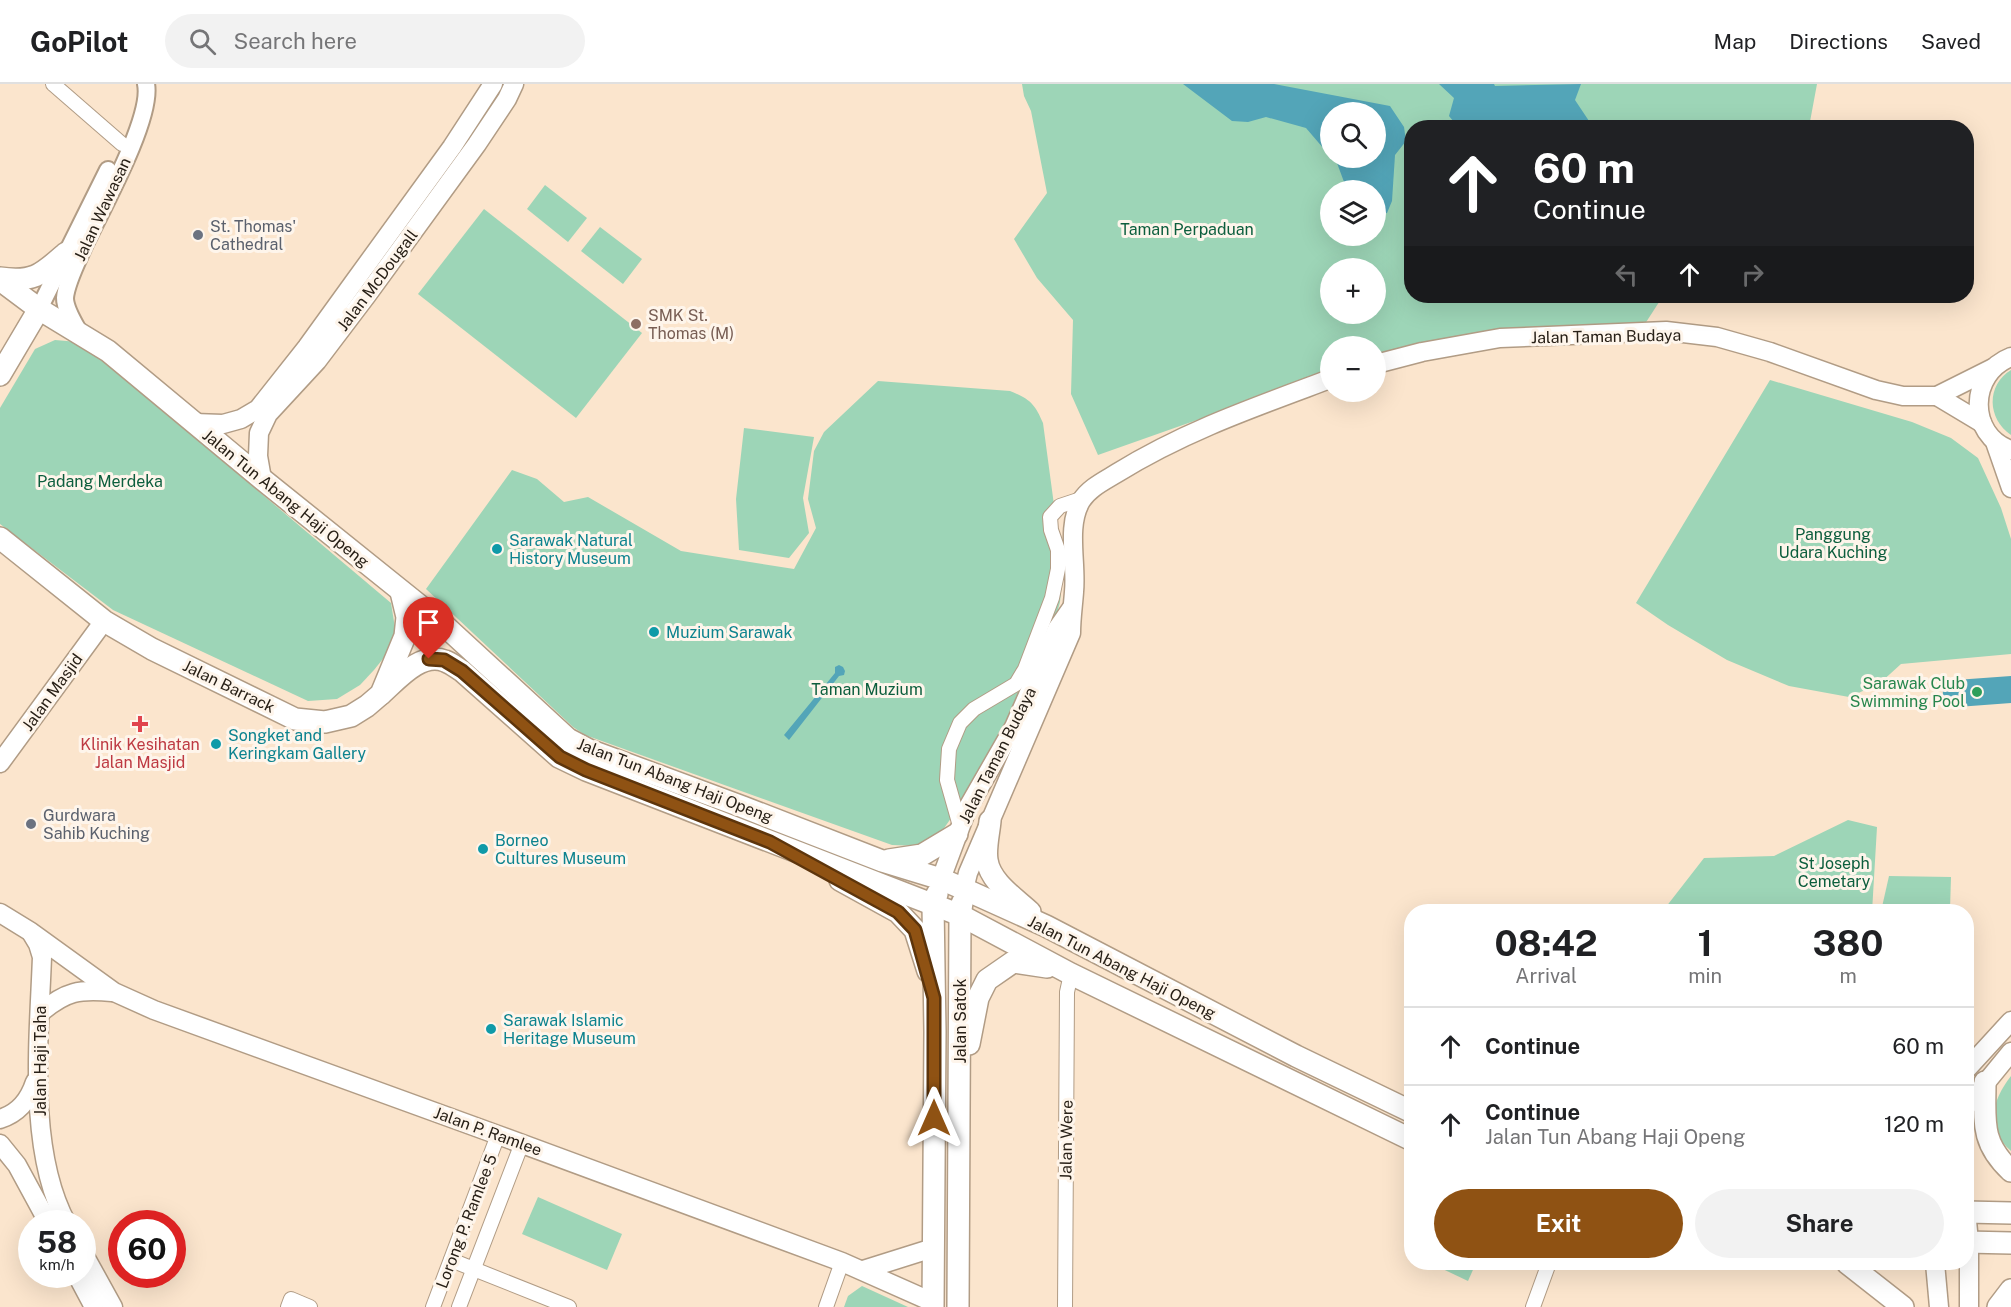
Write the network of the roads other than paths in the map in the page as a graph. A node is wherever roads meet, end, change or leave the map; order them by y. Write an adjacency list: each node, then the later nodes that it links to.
1 (53, 84): 6 (street)
2 (135, 84): 6 (street, Jalan Wawasan)
3 (146, 84): 10 (street, Jalan Wawasan)
4 (493, 84): 17 (main road, Jalan McDougall)
5 (514, 84): 20 (main road, Jalan McDougall)
6 (122, 144): 7 (street, Jalan Wawasan)
7 (66, 253): 8 (main road); 9 (street, Jalan Wawasan)
8 (0, 279): 9 (main road, Jalan Tun Abang Haji Openg)
9 (39, 309): 10 (main road, Jalan Tun Abang Haji Openg); 14 (main road)
10 (79, 332): 17 (main road, Jalan Tun Abang Haji Openg)
11 (2011, 357): 13 (main road)
12 (1386, 361): 16 (main road, Jalan Taman Budaya)
13 (1993, 368): 16 (main road); 18 (main road)
14 (0, 375)
15 (1320, 383): 22 (main road)
16 (1937, 396): 18 (main road)
17 (194, 423): 20 (main road, Jalan Tun Abang Haji Openg)
18 (1982, 423): 19 (main road)
19 (2003, 446): 21 (main road)
20 (262, 479): 24 (main road, Jalan Tun Abang Haji Openg)
21 (2011, 488)
22 (1084, 498): 25 (main road, Jalan Taman Budaya); 30 (street)
23 (0, 538): 26 (main road, Jalan Barrack)
24 (401, 592): 27 (main road); 32 (main road, Jalan Tun Abang Haji Openg)
25 (1071, 609): 29 (main road, Jalan Taman Budaya); 30 (main road, Jalan Taman Budaya)
26 (104, 621): 27 (main road, Jalan Barrack); 28 (main road, Jalan Masjid)
27 (381, 694): 31 (main road, Jalan Tun Abang Haji Openg)
28 (0, 763)
29 (990, 821): 34 (main road, Jalan Taman Budaya); 38 (main road)
30 (958, 830): 32 (main road); 33 (main road, Jalan Taman Budaya)
31 (770, 842): 35 (main road, Jalan Tun Abang Haji Openg); 42 (main road)
32 (882, 861): 33 (main road, Jalan Tun Abang Haji Openg)
33 (941, 879): 34 (main road, Jalan Tun Abang Haji Openg); 35 (main road, Jalan Taman Budaya)
34 (964, 889): 37 (main road, Jalan Taman Budaya); 38 (main road, Jalan Tun Abang Haji Openg)
35 (933, 905): 37 (main road, Jalan Tun Abang Haji Openg); 42 (main road, Jalan Satok)
36 (0, 913): 39 (main road, Jalan P. Ramlee)
37 (960, 915): 40 (main road, Jalan Tun Abang Haji Openg); 49 (main road, Jalan Satok)
38 (1046, 926): 51 (main road, Jalan Tun Abang Haji Openg)
39 (31, 932): 41 (main road, Jalan P. Ramlee); 43 (main road, Jalan Haji Taha)
40 (1071, 974): 49 (main road); 54 (main road, Jalan Tun Abang Haji Openg); 86 (street, Jalan Were)
41 (114, 992): 43 (main road, Jalan P. Ramlee); 53 (main road, Jalan P. Ramlee)
42 (934, 998): 64 (main road, Jalan Satok)
43 (40, 1013): 47 (main road, Jalan Haji Taha)
44 (2011, 1022): 46 (main road)
45 (2011, 1053): 48 (main road)
46 (1974, 1061)
47 (38, 1072): 52 (main road); 59 (main road, Jalan Haji Taha)
48 (1985, 1082): 50 (main road); 57 (main road)
49 (960, 1094): 85 (main road, Jalan Satok)
50 (1974, 1096)
51 (1404, 1108)
52 (0, 1119)
53 (498, 1135): 55 (main road, Jalan P. Ramlee); 65 (street, Lorong P. Ramlee 5)
54 (1404, 1136)
55 (522, 1143): 66 (main road, Jalan P. Ramlee); 67 (street, Lorong P. Ramlee 5)
56 (0, 1144): 58 (main road)
57 (2011, 1171)
58 (41, 1210)
59 (62, 1210)
60 (1974, 1211): 61 (main road)
61 (2011, 1213)
62 (1974, 1242): 63 (main road)
63 (2011, 1244)
64 (933, 1248): 68 (main road); 76 (main road, Jalan Satok)
65 (451, 1260): 67 (street); 81 (street, Lorong P. Ramlee 5)
66 (842, 1262): 68 (main road, Jalan P. Ramlee); 84 (street)
67 (473, 1269): 82 (street, Lorong P. Ramlee 5); 83 (street)
68 (863, 1270): 76 (main road, Jalan P. Ramlee)
69 (1546, 1270): 87 (street)
70 (1857, 1270): 88 (main road)
71 (1936, 1270): 89 (main road)
72 (1968, 1270): 90 (main road)
73 (96, 1276): 78 (main road)
74 (83, 1288): 77 (main road)
75 (2011, 1290): 91 (main road)
76 (931, 1305)
77 (94, 1307)
78 (113, 1307)
79 (288, 1307): 80 (street)
80 (310, 1307)
81 (433, 1307)
82 (459, 1307)
83 (569, 1307)
84 (826, 1307)
85 (958, 1307)
86 (1065, 1307)
87 (1533, 1307)
88 (1903, 1307)
89 (1939, 1307)
90 (1969, 1307)
91 (1998, 1307)

